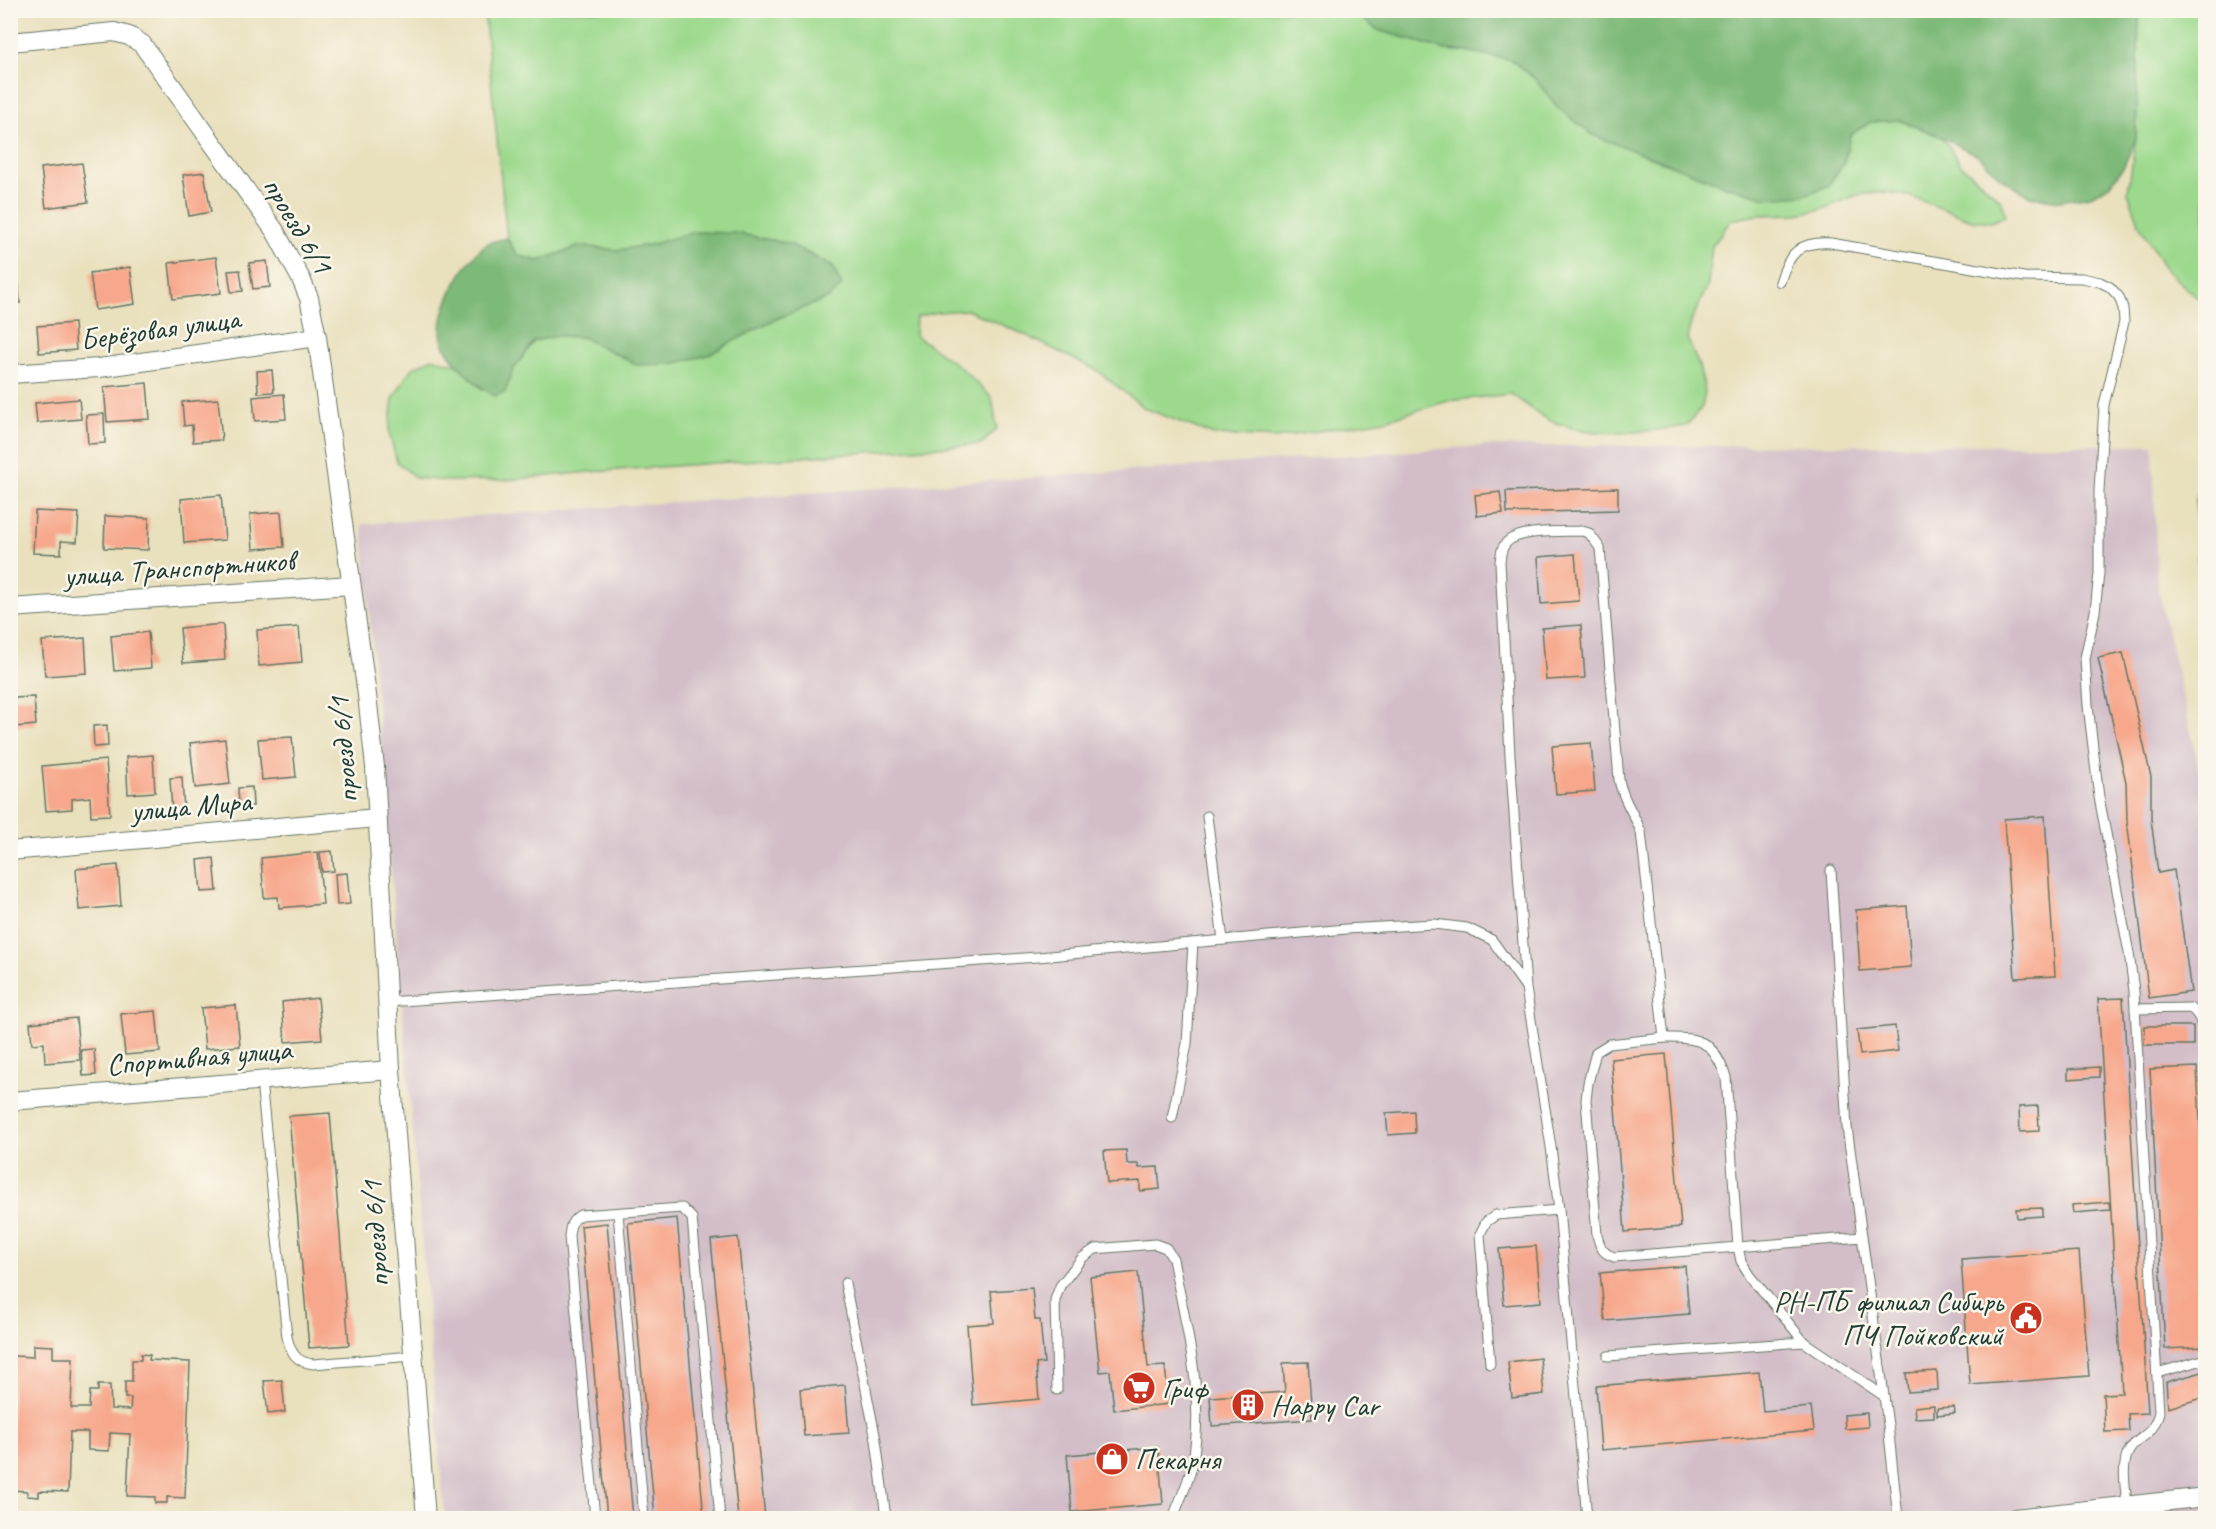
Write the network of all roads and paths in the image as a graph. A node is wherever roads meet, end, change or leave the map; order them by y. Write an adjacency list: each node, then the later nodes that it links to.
1 (10, 42): 3 (street, проезд 6/1)
2 (1780, 282): 15 (lane)
3 (317, 337): 4 (street, Берёзовая улица); 5 (street, проезд 6/1)
4 (10, 374)
5 (351, 585): 6 (street, улица Транспортников); 8 (street, проезд 6/1)
6 (10, 608)
7 (1207, 816): 11 (lane)
8 (377, 818): 9 (street, улица Мира); 14 (street, проезд 6/1)
9 (10, 851)
10 (1831, 870): 24 (lane)
11 (1223, 940): 12 (lane); 13 (lane)
12 (1193, 943): 14 (lane); 21 (lane)
13 (1526, 988): 16 (lane); 22 (lane)
14 (387, 1002): 18 (street, проезд 6/1)
15 (2135, 1009): 17 (lane); 32 (lane)
16 (1664, 1038): 25 (lane); 25 (lane)
17 (2205, 1050)
18 (391, 1070): 19 (street, Спортивная улица); 28 (street, проезд 6/1)
19 (261, 1081): 20 (street, Спортивная улица); 28 (lane)
20 (10, 1101)
21 (1172, 1118)
22 (1559, 1210): 31 (lane); 43 (lane)
23 (618, 1213): 38 (lane); 39 (lane); 40 (lane)
24 (1862, 1237): 25 (lane); 34 (lane)
25 (1738, 1247): 27 (lane)
26 (845, 1283): 41 (lane)
27 (1804, 1342): 29 (lane); 34 (lane)
28 (413, 1356): 37 (street, проезд 6/1)
29 (1608, 1356)
30 (2205, 1359): 32 (lane)
31 (1490, 1364)
32 (2157, 1373): 36 (lane)
33 (1057, 1390): 42 (lane)
34 (1884, 1396): 44 (lane)
35 (2205, 1497): 36 (street)
36 (2127, 1506): 45 (street)
37 (426, 1518)
38 (595, 1518)
39 (644, 1518)
40 (720, 1518)
41 (886, 1518)
42 (1173, 1518)
43 (1587, 1518)
44 (1898, 1518)
45 (2015, 1518)

